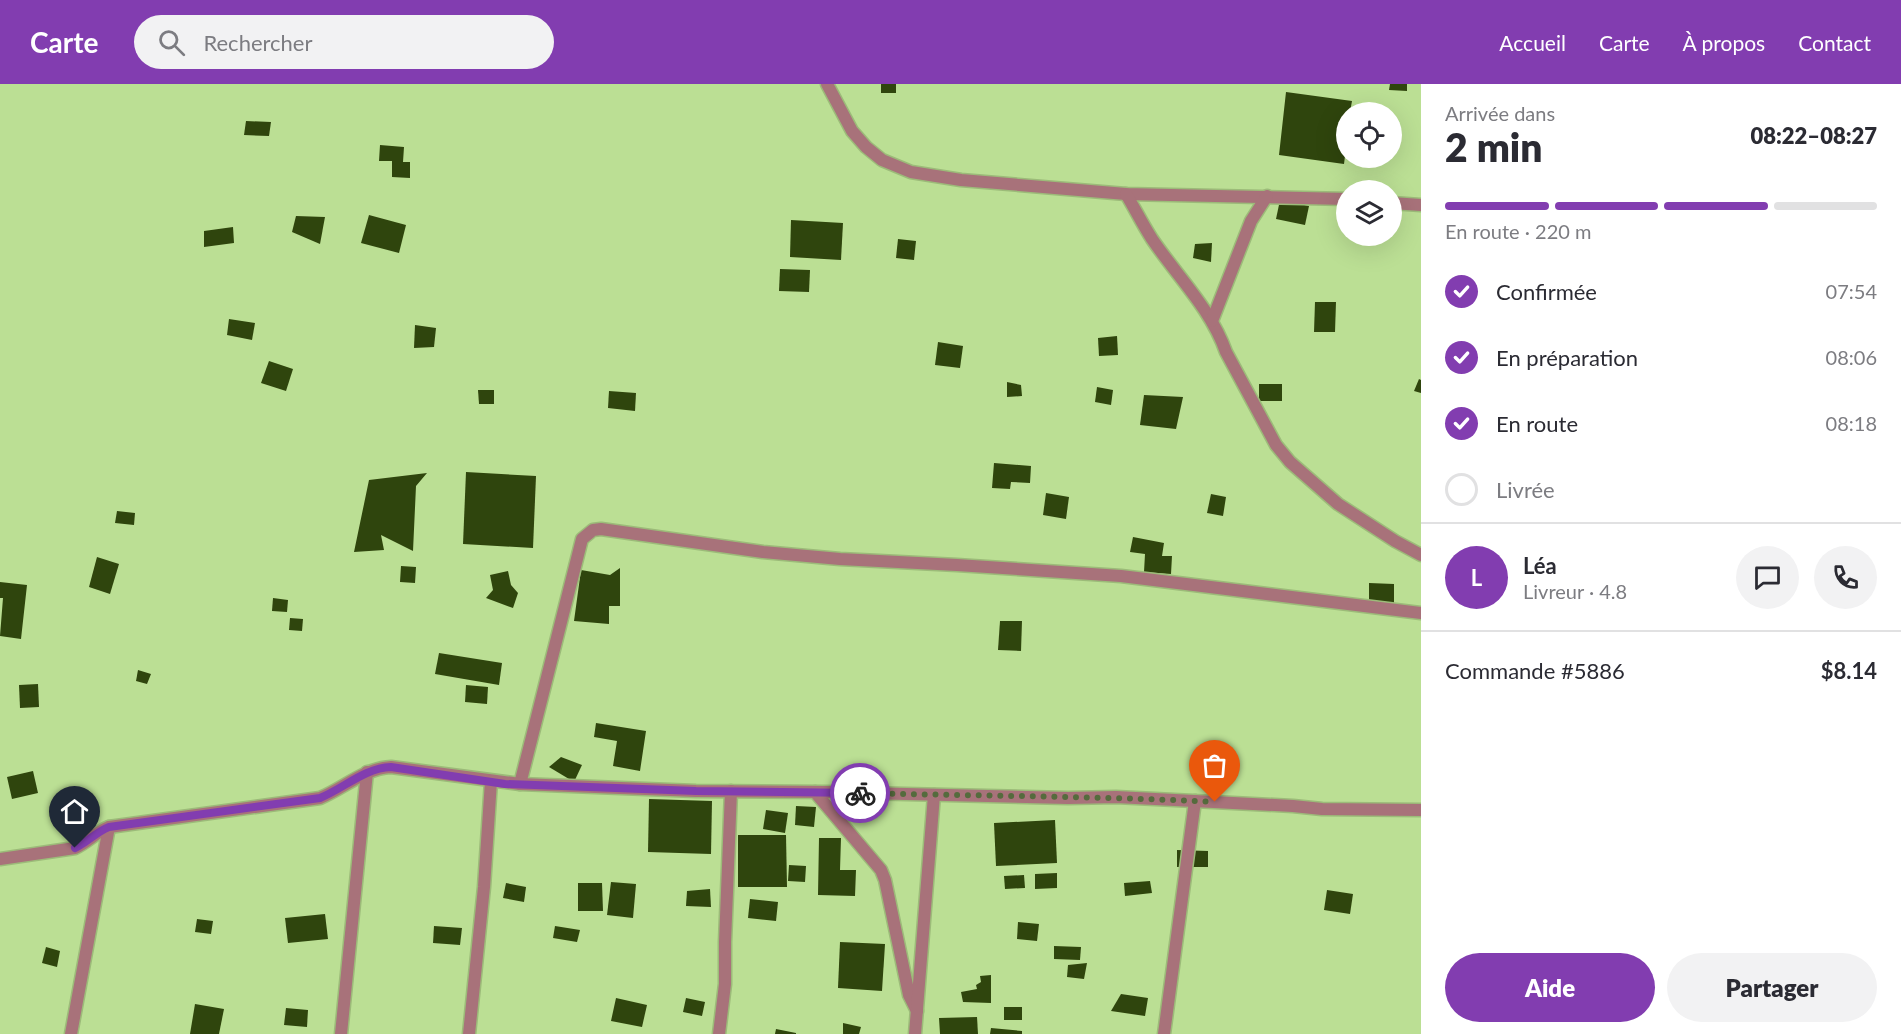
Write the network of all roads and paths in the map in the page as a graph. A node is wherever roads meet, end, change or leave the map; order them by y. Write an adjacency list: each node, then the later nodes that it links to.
1 (827, 84): 2 (street)
2 (1126, 194): 3 (street); 7 (street)
3 (1267, 196): 4 (street); 7 (street)
4 (1336, 199)
5 (1402, 204): 6 (street)
6 (1421, 205)
7 (1212, 321): 8 (street)
8 (1421, 555)
9 (1421, 613): 12 (street)
10 (367, 772): 11 (street); 18 (street); 22 (street)
11 (491, 781): 12 (street); 23 (street)
12 (520, 784): 13 (street)
13 (731, 791): 14 (street); 24 (street)
14 (815, 792): 15 (street); 20 (street)
15 (934, 795): 16 (street); 20 (street)
16 (1195, 801): 17 (street); 26 (street)
17 (1421, 810)
18 (109, 827): 19 (street); 21 (street)
19 (0, 859)
20 (917, 1011): 25 (street)
21 (71, 1034)
22 (341, 1034)
23 (470, 1034)
24 (719, 1034)
25 (915, 1034)
26 (1164, 1034)

